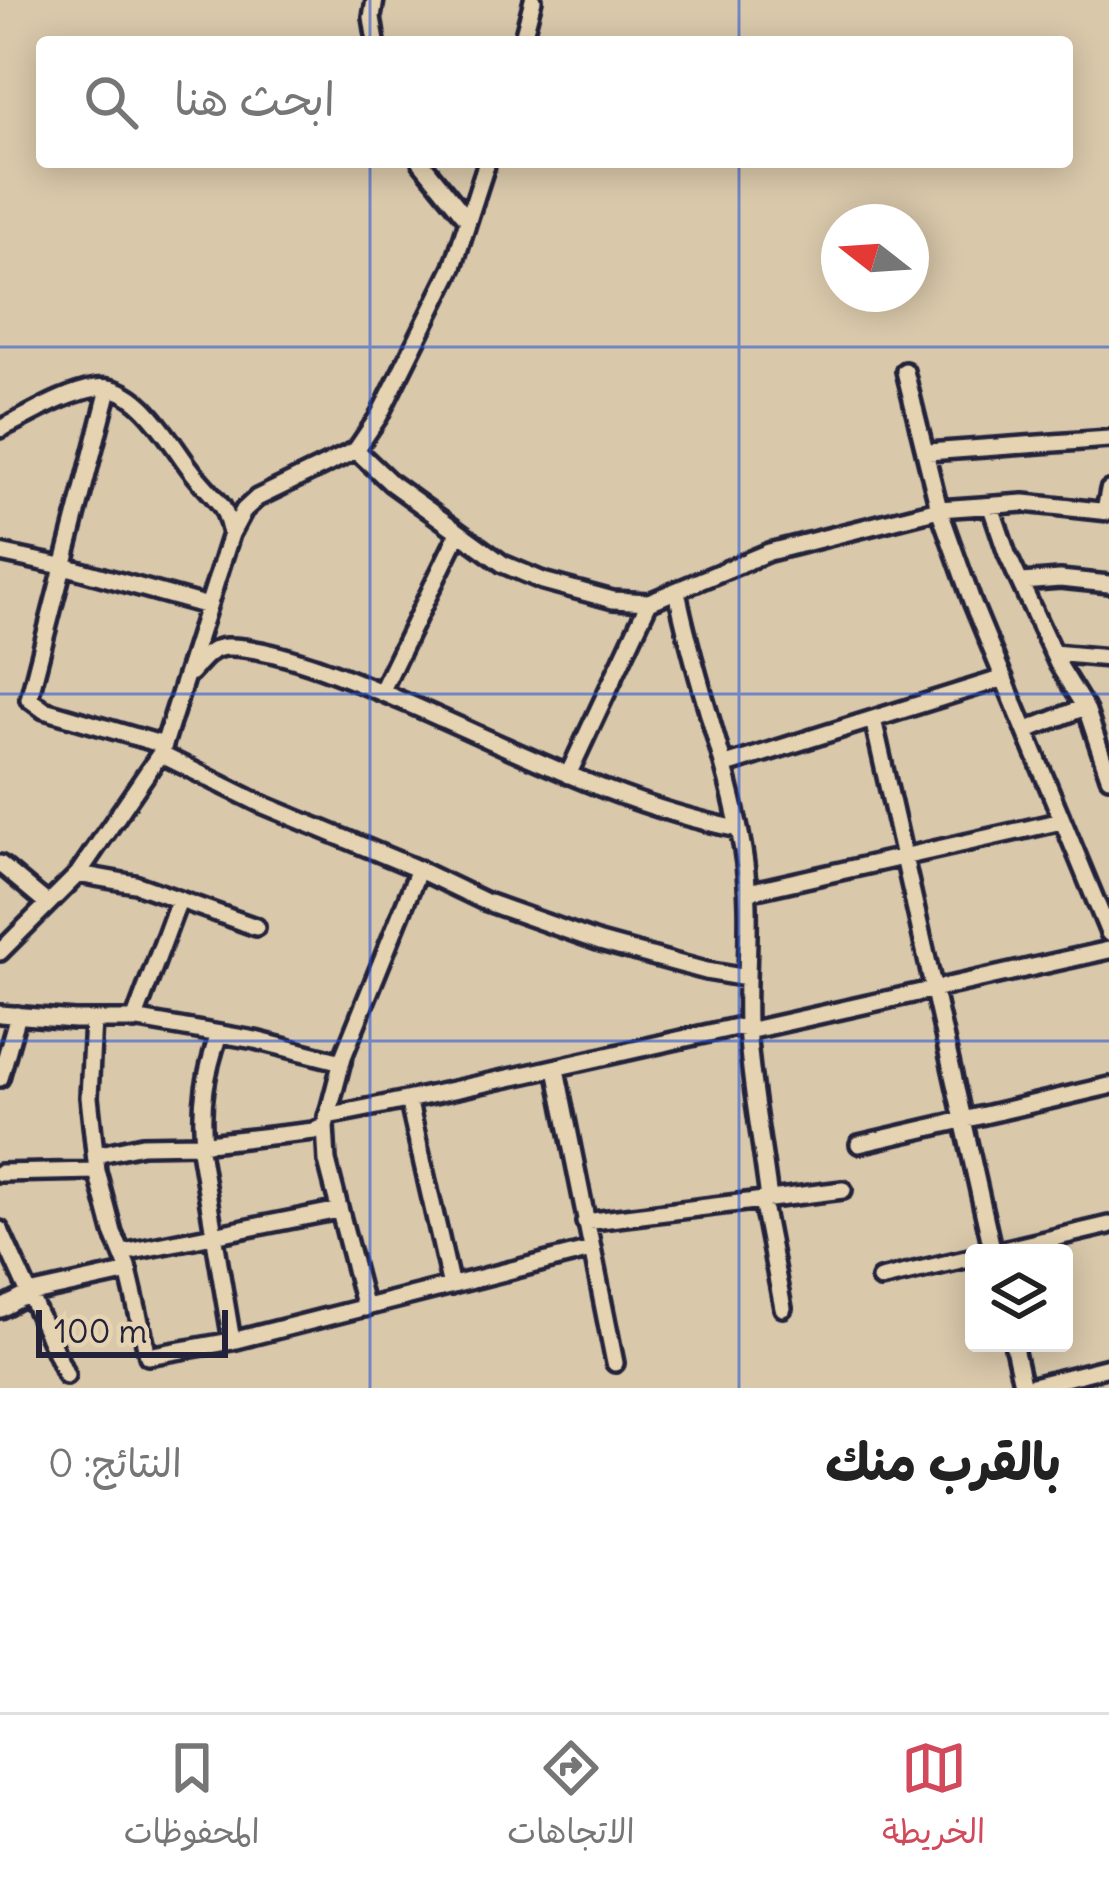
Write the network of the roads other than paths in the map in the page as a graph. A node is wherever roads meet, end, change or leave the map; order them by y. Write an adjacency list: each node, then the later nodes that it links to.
1 (364, 0): 3 (street)
2 (532, 0): 4 (street)
3 (374, 9)
4 (523, 36)
5 (426, 168): 7 (street)
6 (485, 168): 7 (street)
7 (469, 220): 12 (street)
8 (905, 371): 13 (street)
9 (110, 389): 10 (street); 18 (street); 21 (street)
10 (0, 429)
11 (1109, 439): 13 (street)
12 (356, 450): 18 (street); 19 (street)
13 (928, 452): 16 (street)
14 (1109, 490): 17 (street)
15 (991, 507): 16 (street); 17 (street); 22 (street)
16 (939, 509): 24 (street); 30 (street)
17 (1107, 512)
18 (231, 534): 26 (street)
19 (458, 534): 25 (street); 31 (street)
20 (0, 553): 21 (street)
21 (63, 567): 26 (street); 35 (street)
22 (1022, 581): 23 (street); 27 (street)
23 (1109, 584)
24 (677, 592): 25 (street); 36 (street)
25 (649, 602): 37 (street)
26 (208, 606): 29 (street)
27 (1053, 653): 28 (street); 32 (street)
28 (1109, 658)
29 (185, 678): 31 (street); 35 (street)
30 (1004, 678): 33 (street); 34 (street)
31 (382, 692): 37 (street)
32 (1085, 707): 34 (street); 38 (street)
33 (873, 719): 36 (street); 41 (street)
34 (1027, 730): 39 (street)
35 (162, 750): 43 (street); 44 (street)
36 (726, 765): 40 (street)
37 (568, 775): 40 (street)
38 (1109, 777)
39 (1061, 821): 41 (street); 49 (street)
40 (738, 830): 45 (street)
41 (904, 856): 45 (street); 53 (street)
42 (0, 864): 47 (street)
43 (419, 869): 52 (street); 60 (street)
44 (78, 874): 46 (street); 47 (street)
45 (748, 892): 52 (street)
46 (179, 900): 48 (street); 57 (street)
47 (48, 904): 51 (street)
48 (256, 927)
49 (1109, 934)
50 (1109, 950): 53 (street)
51 (0, 952)
52 (747, 978): 58 (street)
53 (934, 990): 58 (street); 65 (street)
54 (0, 1013): 55 (street)
55 (18, 1016): 56 (street); 62 (street)
56 (93, 1020): 57 (street); 69 (street)
57 (134, 1021): 59 (street)
58 (748, 1029): 61 (street); 72 (street)
59 (219, 1034): 60 (street); 67 (street)
60 (342, 1062): 66 (street)
61 (556, 1070): 64 (street); 74 (street)
62 (0, 1078)
63 (1109, 1086): 65 (street)
64 (409, 1103): 66 (street); 85 (street)
65 (962, 1119): 68 (street); 78 (street)
66 (326, 1121): 67 (street); 73 (street)
67 (201, 1143): 69 (street); 77 (street)
68 (859, 1144)
69 (97, 1163): 70 (street); 81 (street)
70 (0, 1173)
71 (843, 1190): 72 (street)
72 (765, 1200): 74 (street); 88 (street)
73 (339, 1210): 77 (street); 87 (street)
74 (585, 1222): 80 (street)
75 (1109, 1225): 79 (street)
76 (0, 1230): 86 (street)
77 (214, 1235): 81 (street); 90 (street)
78 (990, 1244)
79 (1030, 1244)
80 (591, 1250): 85 (street); 92 (street)
81 (123, 1253): 83 (street)
82 (965, 1259): 84 (street)
83 (128, 1272): 86 (street); 90 (street)
84 (880, 1279)
85 (451, 1286): 87 (street)
86 (29, 1294): 89 (street); 94 (street)
87 (365, 1308): 90 (street)
88 (783, 1308)
89 (0, 1309)
90 (232, 1340)
91 (1015, 1352): 95 (street)
92 (615, 1363)
93 (1109, 1367): 95 (street)
94 (66, 1375)
95 (1024, 1388)

